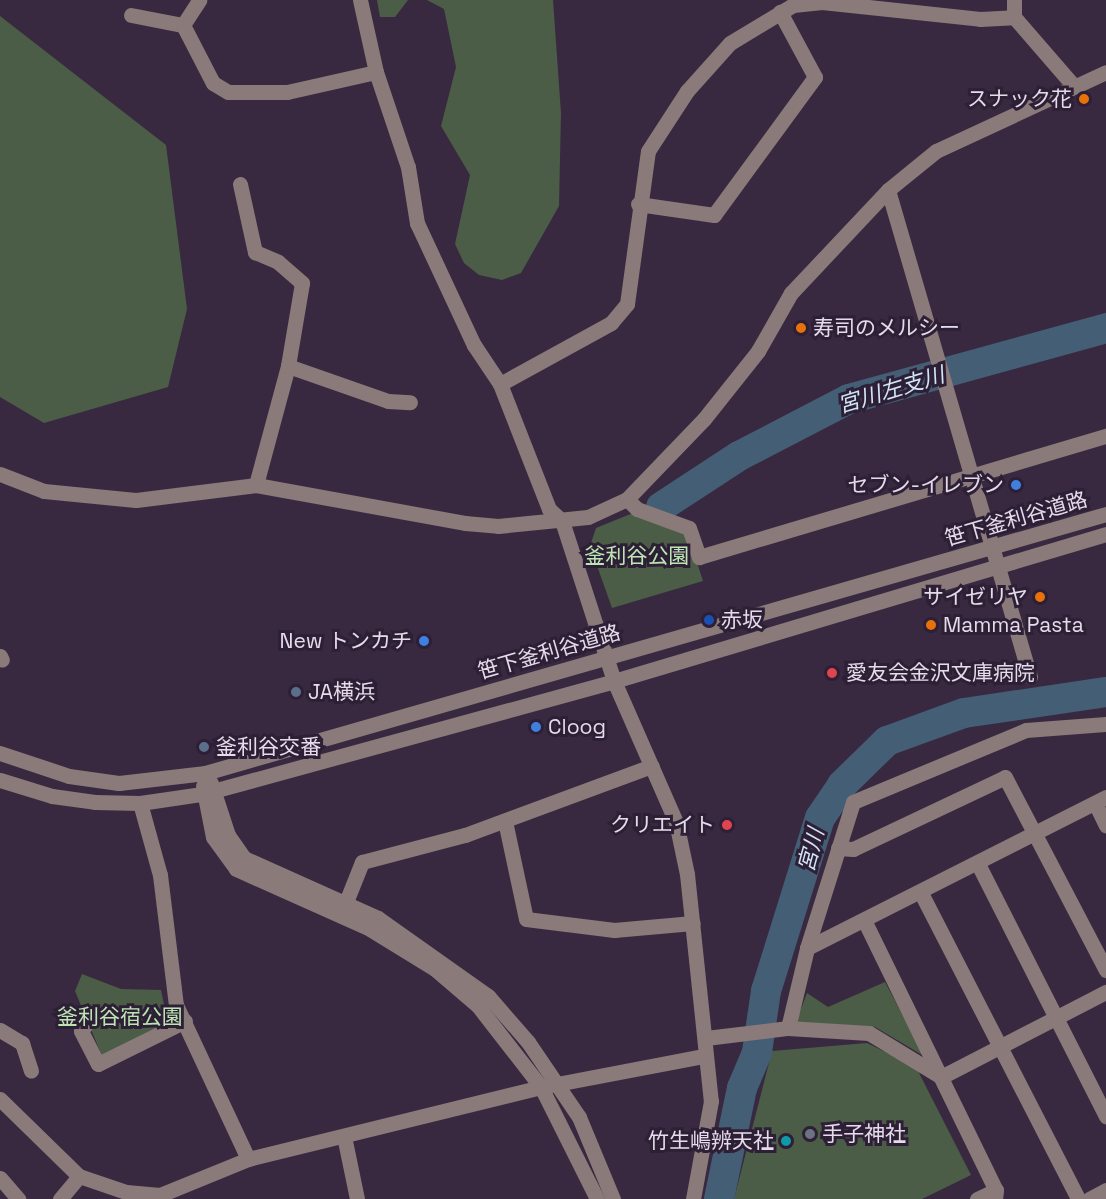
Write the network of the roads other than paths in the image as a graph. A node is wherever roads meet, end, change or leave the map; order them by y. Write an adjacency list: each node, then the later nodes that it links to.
1 (199, 0): 7 (street)
2 (360, 0): 8 (street)
3 (1014, 0): 6 (street)
4 (780, 12): 6 (street); 13 (street); 13 (street)
5 (131, 15): 7 (street)
6 (1014, 17): 10 (street)
7 (183, 26): 8 (street)
8 (376, 72): 15 (street)
9 (1106, 72): 10 (street)
10 (1072, 84): 12 (street)
11 (240, 184): 14 (street)
12 (888, 190): 19 (street); 21 (street)
13 (638, 204): 15 (street)
14 (288, 366): 16 (street); 20 (street)
15 (500, 384): 23 (street)
16 (410, 402)
17 (1106, 436): 19 (street)
18 (0, 474): 20 (street)
19 (972, 475): 21 (street); 25 (street)
20 (256, 485): 23 (street)
21 (627, 499): 23 (street)
22 (1106, 514): 25 (street, 笹下釜利谷道路)
23 (562, 521): 27 (street)
24 (1106, 534): 26 (street, 笹下釜利谷道路)
25 (993, 548): 26 (street); 27 (street, 笹下釜利谷道路)
26 (998, 566): 28 (street); 29 (street, 笹下釜利谷道路)
27 (609, 657): 29 (street); 33 (street, 笹下釜利谷道路)
28 (1030, 677)
29 (614, 681): 32 (street); 35 (street, 笹下釜利谷道路)
30 (1106, 724): 41 (street)
31 (0, 753): 33 (street, 笹下釜利谷道路)
32 (652, 766): 38 (street); 46 (street)
33 (205, 773): 35 (street)
34 (0, 780): 37 (street, 笹下釜利谷道路)
35 (209, 793): 37 (street, 笹下釜利谷道路); 44 (street)
36 (1100, 800): 39 (street); 40 (street)
37 (140, 803): 52 (street)
38 (505, 821): 44 (street); 46 (street)
39 (1106, 826)
40 (1036, 836): 41 (street); 42 (street); 48 (street)
41 (837, 848): 47 (street)
42 (978, 864): 43 (street); 51 (street)
43 (921, 893): 45 (street); 56 (street)
44 (343, 910): 60 (street); 61 (street)
45 (865, 922): 47 (street); 59 (street)
46 (693, 923): 55 (street)
47 (807, 948): 53 (street)
48 (1106, 969)
49 (1106, 992): 51 (street)
50 (93, 1015): 52 (street)
51 (1057, 1019): 56 (street); 63 (street)
52 (185, 1022): 65 (street)
53 (783, 1027): 55 (street); 59 (street)
54 (0, 1029): 58 (street)
55 (706, 1038): 57 (street)
56 (1001, 1047): 59 (street); 77 (street)
57 (704, 1056): 60 (street); 75 (street)
58 (31, 1071)
59 (941, 1077): 69 (street)
60 (558, 1084): 61 (street); 74 (street)
61 (542, 1087): 64 (street); 73 (street)
62 (0, 1099): 66 (street)
63 (1106, 1116)
64 (344, 1136): 65 (street); 72 (street)
65 (248, 1159): 66 (street)
66 (79, 1176): 71 (street)
67 (0, 1178): 70 (street)
68 (1106, 1190): 78 (street)
69 (996, 1194): 76 (street)
70 (18, 1199)
71 (60, 1199)
72 (357, 1199)
73 (597, 1199)
74 (613, 1199)
75 (693, 1199)
76 (977, 1199)
77 (1078, 1199)
78 (1089, 1199)

